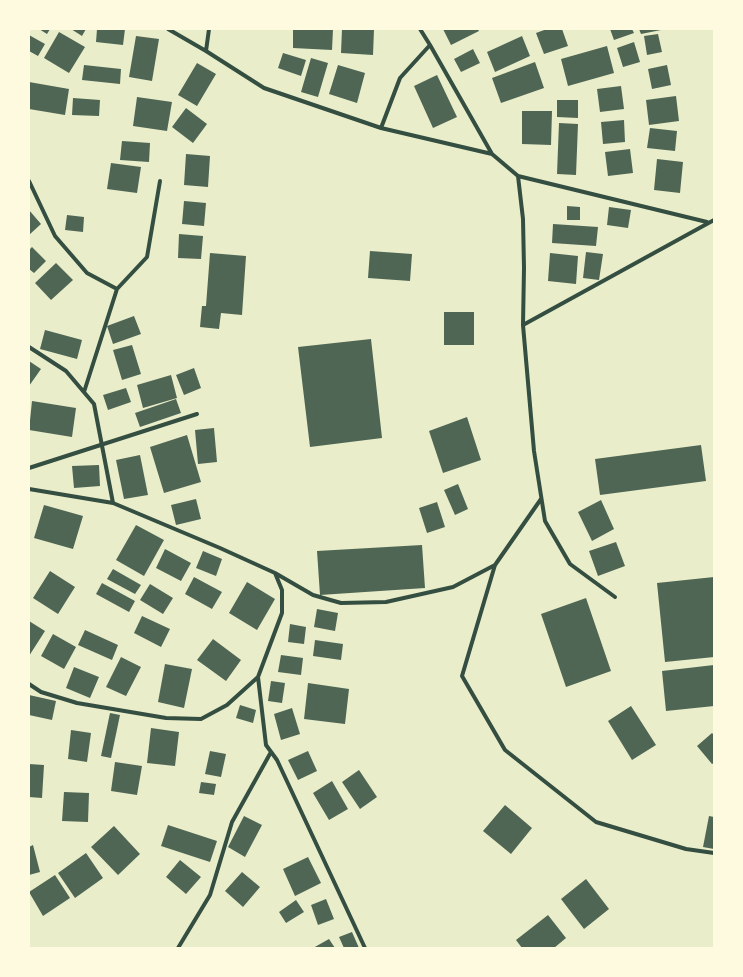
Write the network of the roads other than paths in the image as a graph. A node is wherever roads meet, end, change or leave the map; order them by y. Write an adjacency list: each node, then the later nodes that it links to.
1 (168, 29): 5 (street)
2 (209, 29): 5 (street)
3 (420, 29): 4 (street)
4 (430, 45): 6 (street); 7 (street)
5 (206, 51): 6 (street)
6 (381, 128): 7 (street)
7 (492, 154): 8 (street)
8 (518, 176): 12 (street); 14 (street)
9 (29, 181): 13 (street)
10 (160, 181): 13 (street)
11 (714, 220): 12 (street)
12 (708, 222): 14 (street)
13 (117, 289): 16 (street)
14 (523, 325): 21 (street)
15 (29, 347): 16 (street)
16 (84, 392): 18 (street)
17 (198, 414): 18 (street)
18 (102, 445): 19 (street); 22 (street)
19 (29, 468)
20 (29, 489): 22 (street)
21 (541, 499): 23 (street); 25 (street)
22 (114, 503): 24 (street)
23 (495, 565): 24 (street); 29 (street)
24 (275, 573): 26 (street)
25 (614, 597)
26 (258, 677): 27 (street); 28 (street)
27 (29, 684)
28 (270, 752): 30 (street); 31 (street)
29 (714, 853)
30 (178, 948)
31 (365, 948)

